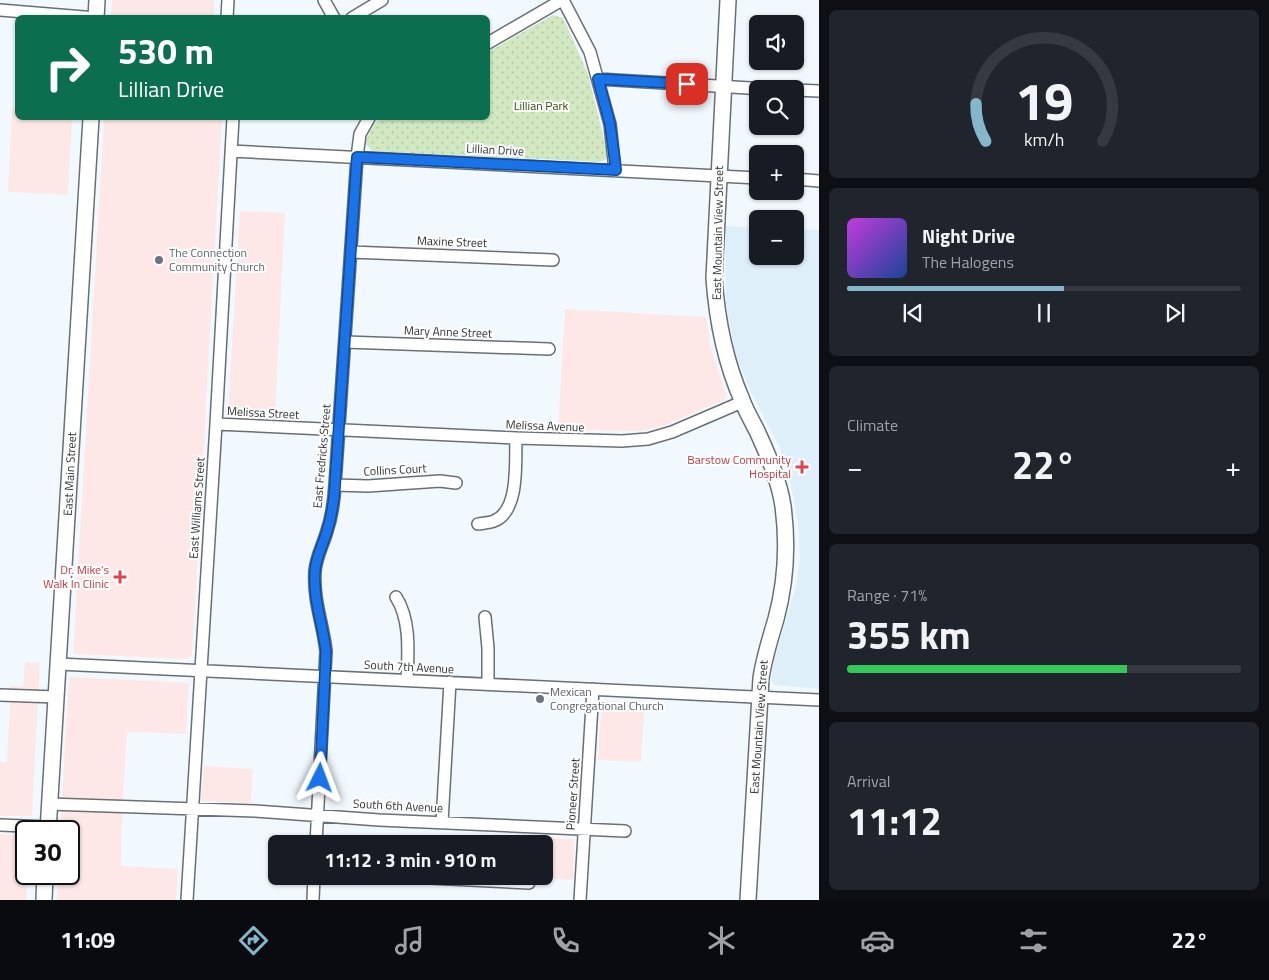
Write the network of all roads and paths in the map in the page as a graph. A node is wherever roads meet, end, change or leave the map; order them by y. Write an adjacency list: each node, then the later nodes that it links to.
1 (97, 0): 9 (main road)
2 (228, 0): 10 (street)
3 (324, 0): 11 (street)
4 (382, 0): 12 (street)
5 (562, 0): 13 (street); 14 (street)
6 (728, 0): 15 (main road, East Mountain View Street)
7 (0, 10): 8 (street)
8 (60, 15)
9 (96, 15)
10 (227, 15)
11 (332, 15)
12 (357, 15)
13 (490, 42)
14 (598, 79): 15 (street); 24 (street)
15 (723, 87): 16 (street); 25 (main road, East Mountain View Street)
16 (749, 88)
17 (804, 91): 18 (street)
18 (819, 92)
19 (91, 120): 42 (main road, East Main Street)
20 (233, 120): 22 (street, East Williams Street)
21 (368, 120): 23 (street, East Fredricks Street)
22 (231, 151): 23 (street, Lillian Drive); 34 (street, East Williams Street)
23 (357, 157): 24 (street, Lillian Drive); 29 (street, East Fredricks Street)
24 (616, 170): 25 (street, Lillian Drive)
25 (719, 176): 26 (street, Lillian Drive); 33 (main road, East Mountain View Street)
26 (749, 178)
27 (804, 180): 28 (street)
28 (819, 181)
29 (351, 252): 30 (street, Maxine Street); 31 (street, East Fredricks Street)
30 (552, 260)
31 (345, 342): 32 (street, Mary Anne Street); 35 (street, East Fredricks Street)
32 (549, 349)
33 (742, 402): 36 (street, Melissa Avenue); 51 (main road, East Mountain View Street)
34 (216, 424): 35 (street, Melissa Street); 43 (street, East Williams Street)
35 (339, 431): 36 (street, Melissa Avenue); 38 (street, East Fredricks Street)
36 (516, 438): 39 (street)
37 (456, 483): 38 (street, Collins Court)
38 (335, 485): 44 (street, East Fredricks Street)
39 (478, 524)
40 (396, 597): 45 (street)
41 (485, 617): 47 (street)
42 (58, 664): 43 (street, South 7th Avenue); 50 (main road, East Main Street)
43 (201, 670): 44 (street, South 7th Avenue); 54 (street, East Williams Street)
44 (326, 676): 45 (street, South 7th Avenue); 55 (street, East Fredricks Street)
45 (408, 680): 46 (street, South 7th Avenue)
46 (450, 682): 47 (street, South 7th Avenue); 57 (street)
47 (488, 684): 48 (street, South 7th Avenue)
48 (593, 689): 51 (street, South 7th Avenue); 60 (street, Pioneer Street)
49 (0, 695): 50 (street)
50 (56, 697): 53 (main road, East Main Street)
51 (760, 697): 52 (street, South 7th Avenue); 69 (main road, East Mountain View Street)
52 (819, 700)
53 (50, 804): 54 (street, South 6th Avenue); 56 (main road, East Main Street)
54 (193, 809): 55 (street, South 6th Avenue); 66 (street, East Williams Street)
55 (318, 814): 57 (street, South 6th Avenue); 62 (street, East Fredricks Street)
56 (49, 820)
57 (442, 822): 60 (street, South 6th Avenue)
58 (0, 825): 59 (street)
59 (15, 826)
60 (584, 829): 61 (street, South 6th Avenue); 68 (street, Pioneer Street)
61 (625, 831)
62 (317, 835)
63 (45, 885): 65 (main road)
64 (314, 885): 67 (street)
65 (44, 900)
66 (187, 900)
67 (313, 900)
68 (580, 900)
69 (748, 900)

